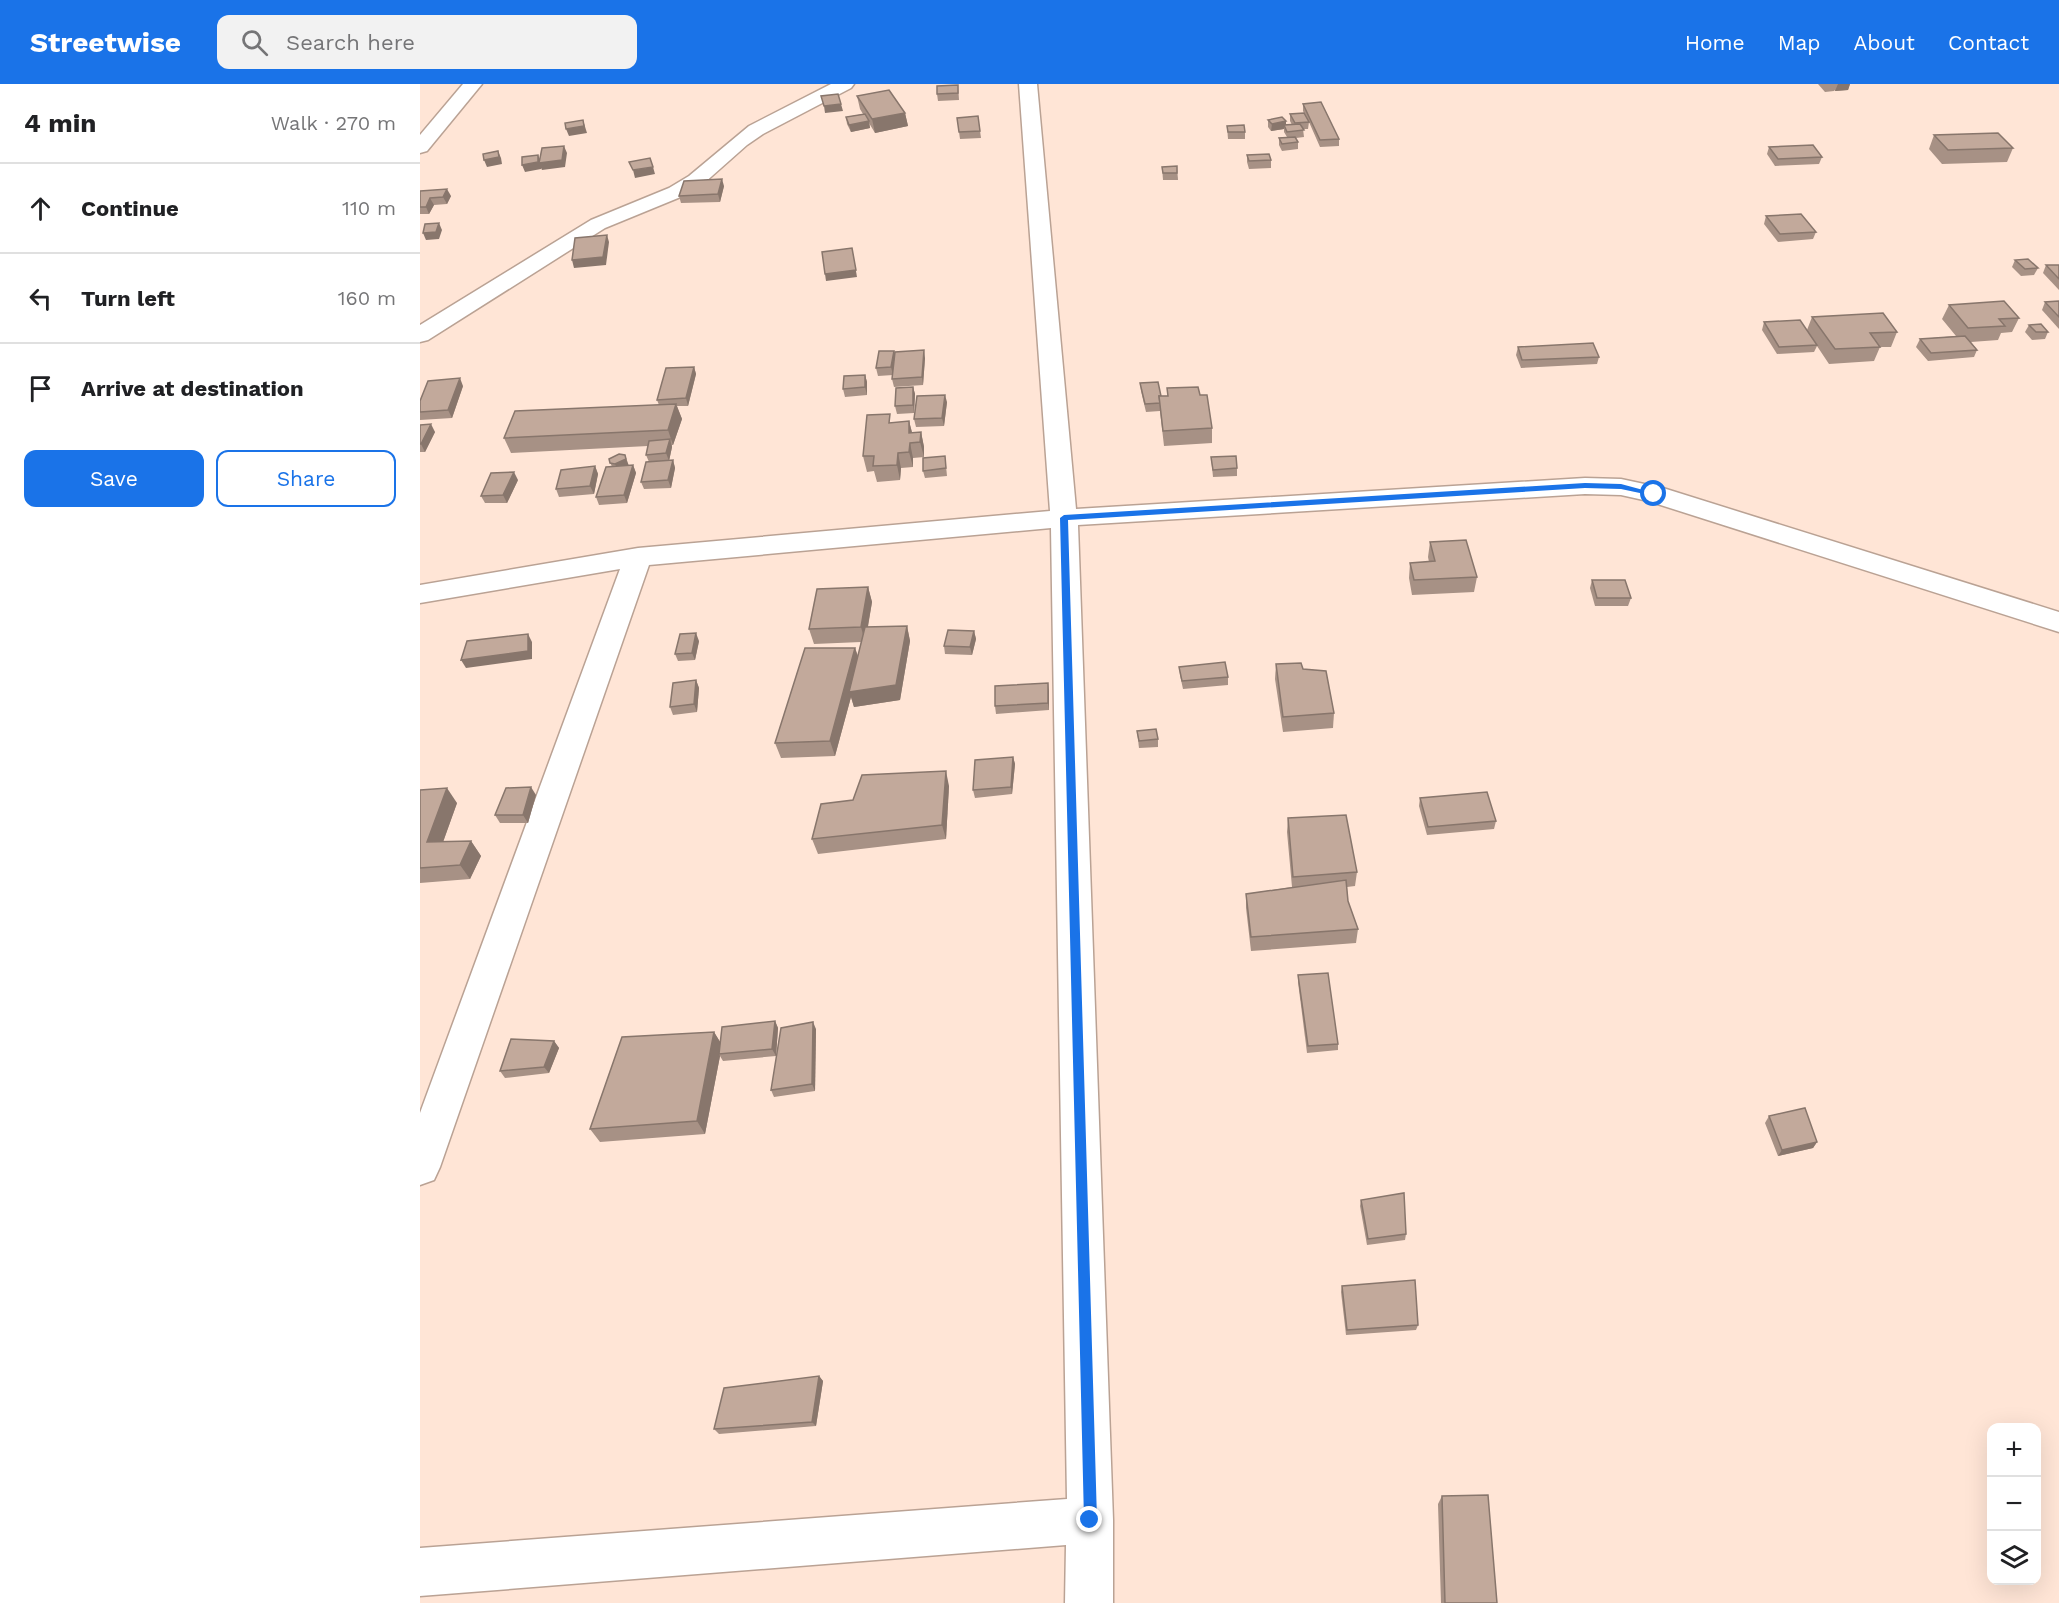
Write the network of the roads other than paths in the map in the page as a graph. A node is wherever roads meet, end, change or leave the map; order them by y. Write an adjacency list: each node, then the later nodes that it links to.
1 (473, 84): 4 (street)
2 (846, 84): 5 (street)
3 (1028, 84): 6 (street)
4 (420, 147)
5 (420, 336)
6 (1064, 518): 7 (street); 9 (street); 11 (street)
7 (638, 557): 8 (street); 10 (street)
8 (420, 594)
9 (2059, 622)
10 (420, 1167)
11 (1090, 1520): 12 (street); 13 (street)
12 (420, 1572)
13 (1089, 1603)

